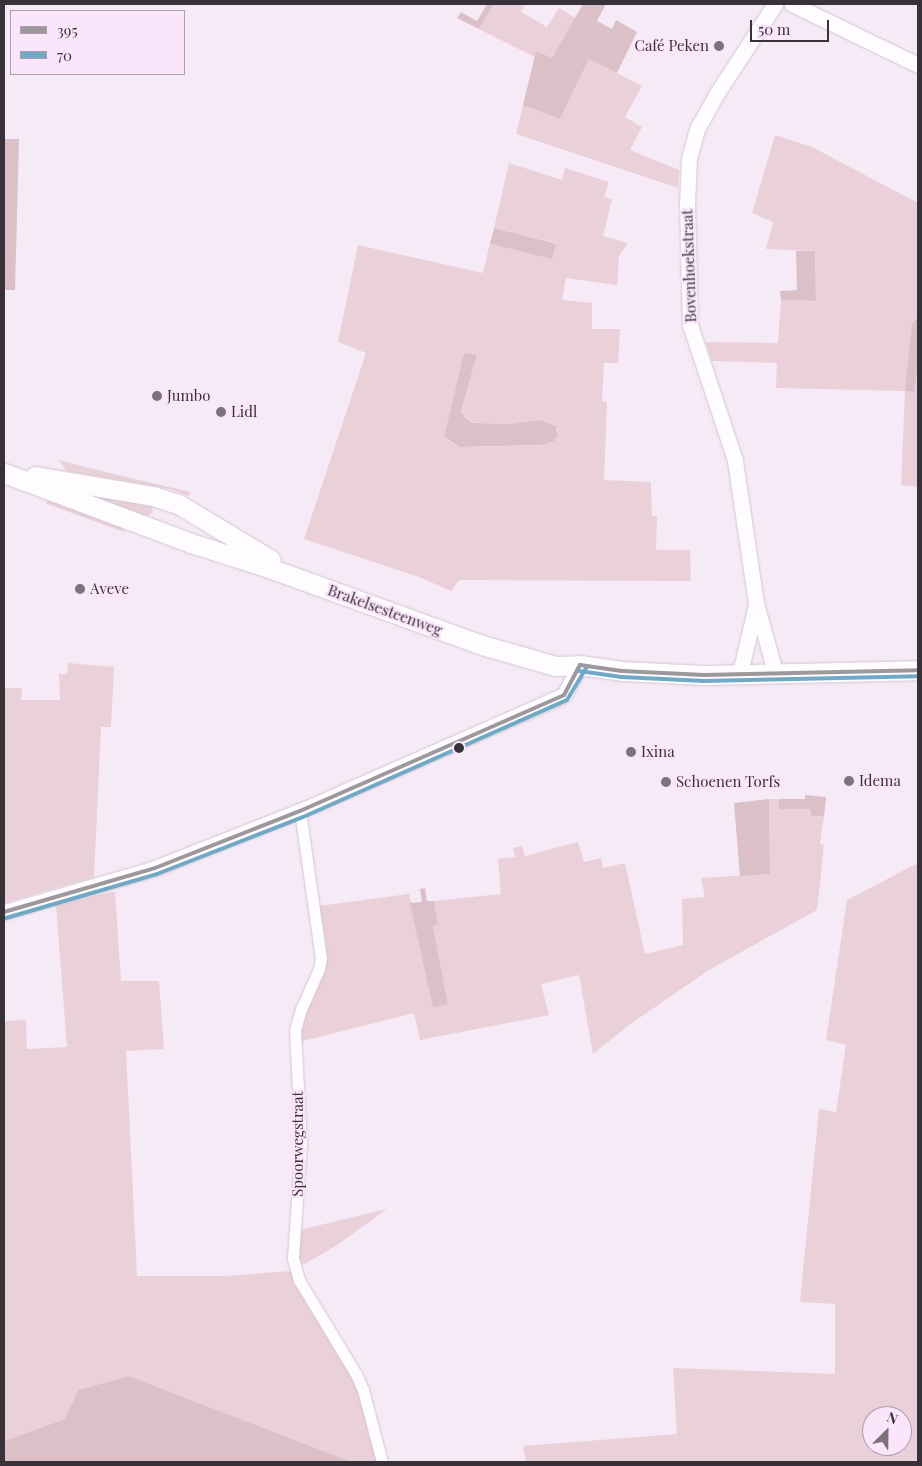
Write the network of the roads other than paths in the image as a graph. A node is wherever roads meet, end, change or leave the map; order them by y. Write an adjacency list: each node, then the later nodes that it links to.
1 (776, 4): 10 (street, Bovenhoekstraat)
2 (792, 4): 3 (street)
3 (918, 65)
4 (4, 467): 6 (main road, Brakelsesteenweg)
5 (4, 473): 8 (main road, Brakelsesteenweg)
6 (161, 499): 7 (main road, Brakelsesteenweg); 8 (main road)
7 (202, 517): 9 (main road); 11 (main road, Brakelsesteenweg)
8 (148, 527): 9 (main road, Brakelsesteenweg)
9 (192, 543): 11 (main road, Brakelsesteenweg)
10 (756, 603): 13 (street, Bovenhoekstraat); 14 (street, Bovenhoekstraat)
11 (580, 665): 14 (main road, Brakelsesteenweg); 15 (street)
12 (918, 670): 13 (main road, Brakelsesteenweg)
13 (775, 672): 14 (main road, Brakelsesteenweg)
14 (740, 674)
15 (300, 811): 16 (street); 17 (street, Spoorwegstraat)
16 (4, 912)
17 (382, 1462)

